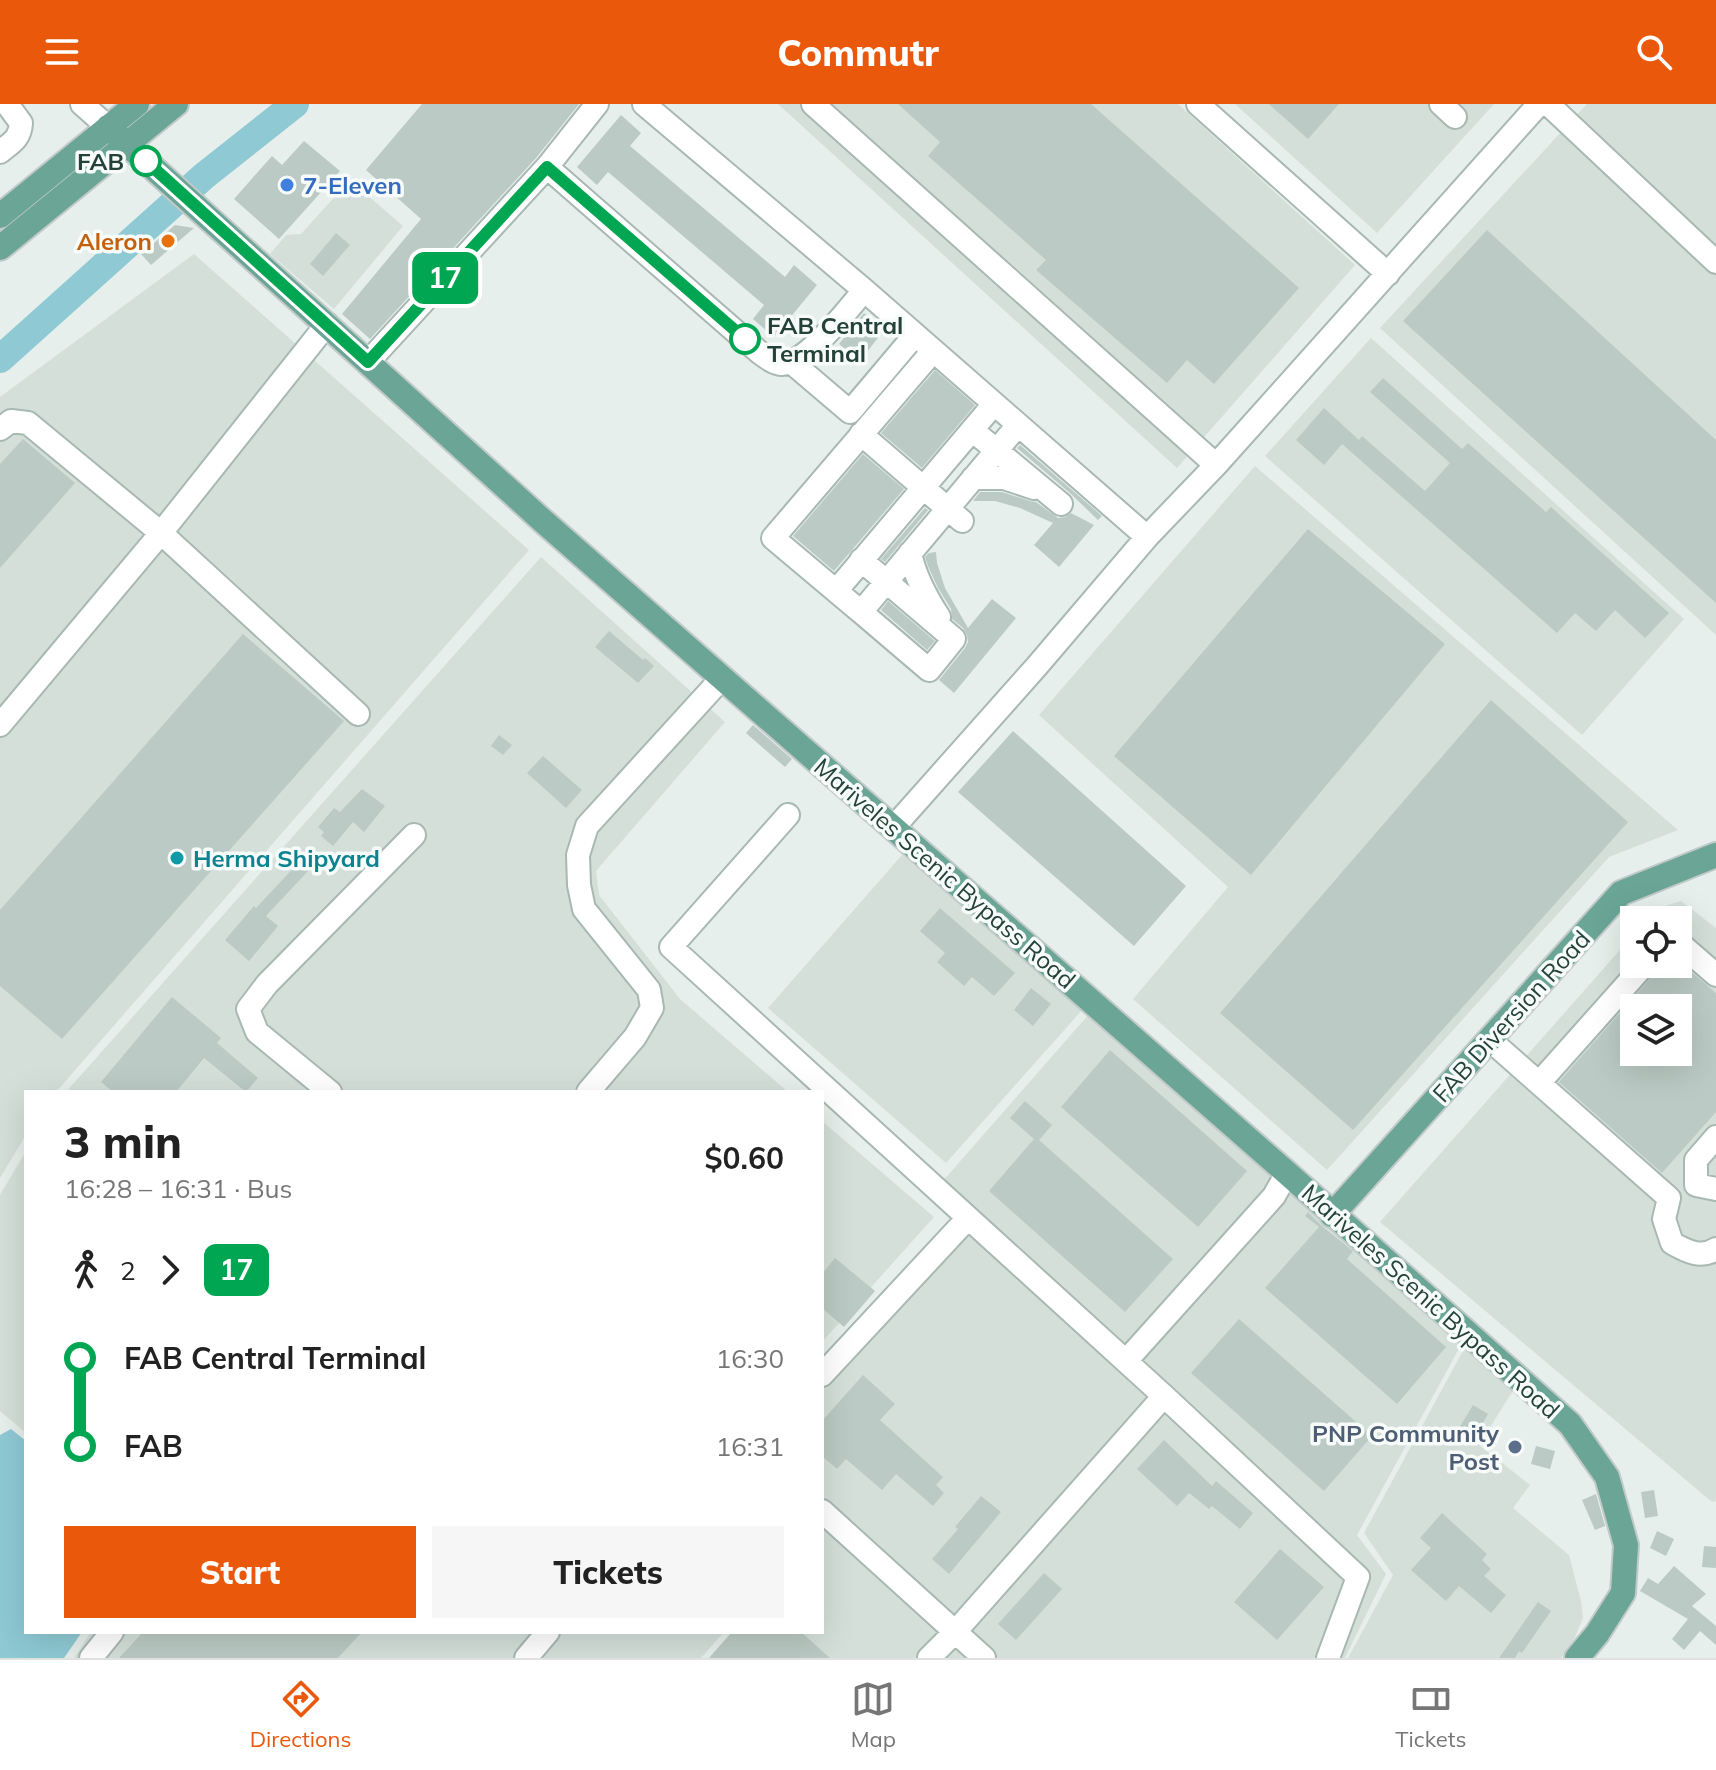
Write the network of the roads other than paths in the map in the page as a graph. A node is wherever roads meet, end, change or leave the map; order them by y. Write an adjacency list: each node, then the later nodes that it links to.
1 (7, 104): 13 (street)
2 (82, 104): 11 (street)
3 (137, 104): 11 (main road)
4 (176, 104): 12 (main road)
5 (597, 104): 14 (street)
6 (644, 104): 19 (street)
7 (813, 104): 31 (street)
8 (1198, 104): 18 (street)
9 (1539, 104): 18 (street)
10 (1548, 104): 17 (street)
11 (108, 127): 12 (main road, Mariveles Scenic Bypass Road); 15 (main road)
12 (126, 143): 16 (main road); 20 (main road, Mariveles Scenic Bypass Road)
13 (0, 152)
14 (547, 167): 23 (street); 24 (street)
15 (0, 216)
16 (0, 248)
17 (1716, 262)
18 (1388, 274): 31 (street)
19 (864, 290): 21 (street); 23 (street)
20 (327, 324): 24 (main road, Mariveles Scenic Bypass Road); 37 (street)
21 (915, 335): 22 (street); 23 (street)
22 (933, 351): 25 (street); 29 (street)
23 (790, 361)
24 (368, 362): 45 (main road, Mariveles Scenic Bypass Road)
25 (994, 404): 26 (street); 28 (street)
26 (1018, 425): 30 (street); 33 (street)
27 (0, 429): 37 (street)
28 (972, 430): 30 (street); 34 (street)
29 (861, 434): 34 (street); 42 (street)
30 (996, 450): 32 (street); 35 (street)
31 (1216, 465): 38 (street)
32 (973, 478): 35 (street); 36 (street)
33 (1081, 480): 35 (street); 38 (street)
34 (923, 488): 36 (street); 40 (street)
35 (1061, 504)
36 (955, 515): 39 (street)
37 (161, 533): 46 (street); 47 (street)
38 (1147, 537): 49 (street)
39 (910, 553): 41 (street); 44 (street)
40 (861, 560): 41 (street); 42 (street)
41 (886, 581): 43 (street); 44 (street)
42 (836, 591): 43 (street)
43 (861, 612): 44 (street)
44 (954, 639)
45 (722, 678): 49 (main road, Mariveles Scenic Bypass Road); 58 (street)
46 (358, 714)
47 (0, 725)
48 (788, 815): 64 (street)
49 (893, 828): 60 (main road, Mariveles Scenic Bypass Road)
50 (414, 835): 57 (street)
51 (1716, 855): 55 (main road, FAB Diversion Road)
52 (1692, 954): 53 (street)
53 (1716, 975)
54 (1633, 978): 56 (street)
55 (1490, 1040): 56 (street); 63 (main road, FAB Diversion Road)
56 (1539, 1083): 62 (street)
57 (328, 1090)
58 (590, 1090)
59 (1716, 1137): 61 (street)
60 (1287, 1173): 63 (main road, Mariveles Scenic Bypass Road); 66 (street)
61 (1706, 1187): 62 (street)
62 (1669, 1198): 65 (street)
63 (1332, 1215): 78 (main road, Mariveles Scenic Bypass Road)
64 (968, 1218): 66 (street); 67 (street)
65 (1716, 1249)
66 (1126, 1361): 68 (street)
67 (824, 1373)
68 (1164, 1396): 70 (street); 77 (street)
69 (824, 1513): 70 (street)
70 (955, 1632): 75 (street); 76 (street)
71 (110, 1634): 73 (street)
72 (546, 1634): 74 (street)
73 (91, 1658)
74 (526, 1658)
75 (929, 1658)
76 (984, 1658)
77 (1328, 1658)
78 (1577, 1658)

